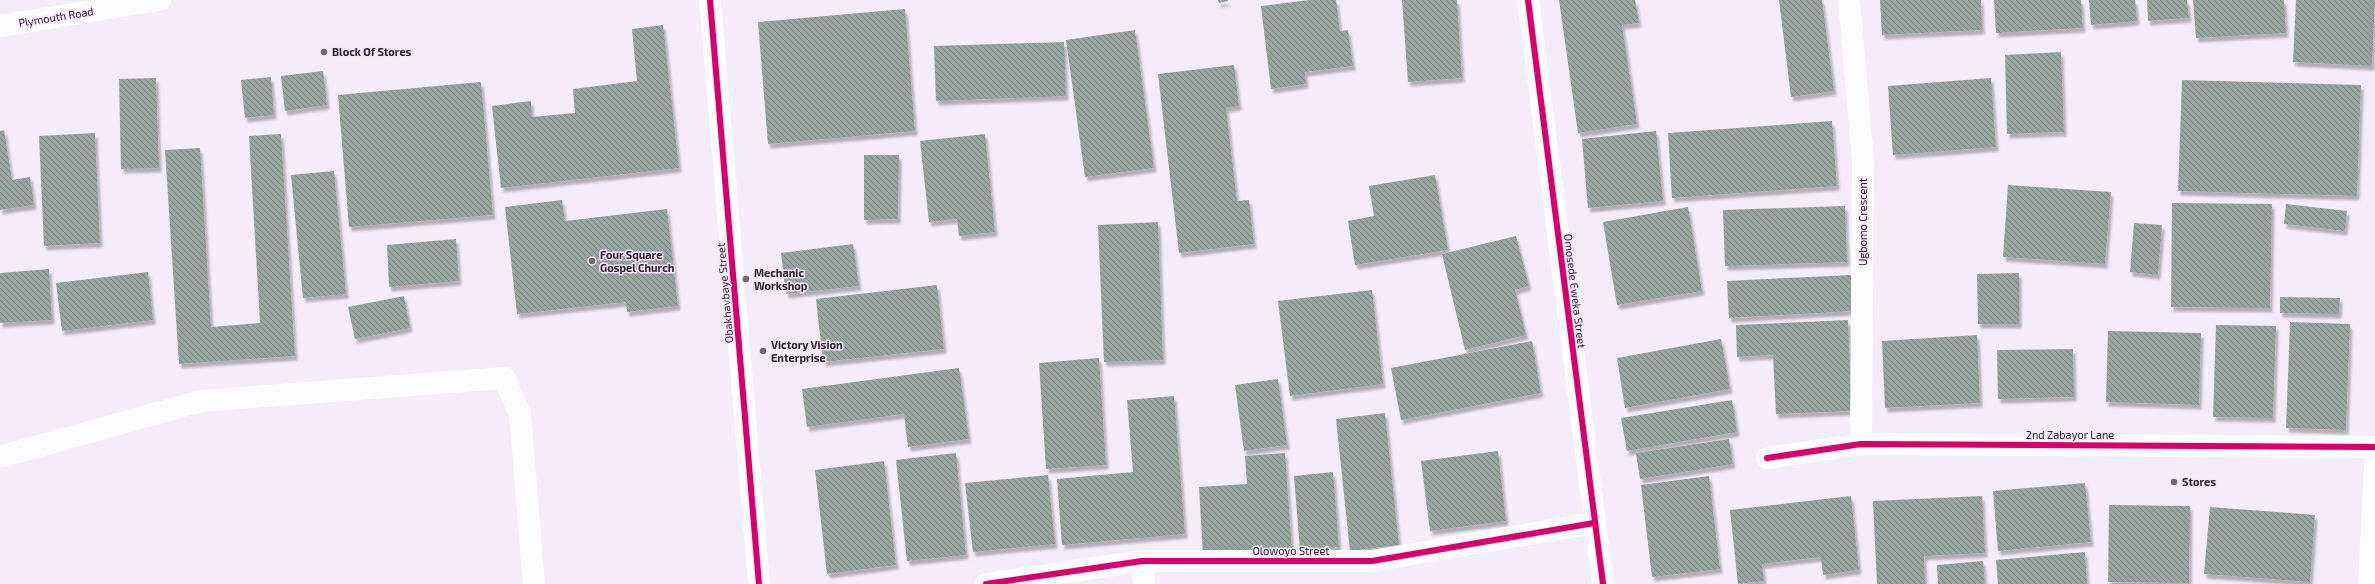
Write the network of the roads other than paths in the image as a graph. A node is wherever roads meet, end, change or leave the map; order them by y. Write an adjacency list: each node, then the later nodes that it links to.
1 (160, 0): 5 (street, Plymouth Road)
2 (710, 0): 14 (street, Obakhavbaye Street)
3 (1528, 0): 11 (street, Omosede Eweka Street)
4 (1849, 0): 6 (street, Ugbomo Crescent)
5 (0, 26)
6 (1861, 444): 7 (street, 2nd Zabayor Lane); 9 (street, 2nd Zabayor Lane)
7 (2375, 447)
8 (0, 457): 13 (street)
9 (1767, 458)
10 (2375, 466): 18 (street)
11 (1594, 523): 12 (street, Olowoyo Street); 17 (street, Omosede Eweka Street)
12 (1142, 562): 15 (street, Olowoyo Street); 16 (street)
13 (534, 584)
14 (759, 584)
15 (986, 584)
16 (1144, 584)
17 (1603, 584)
18 (2369, 584)

